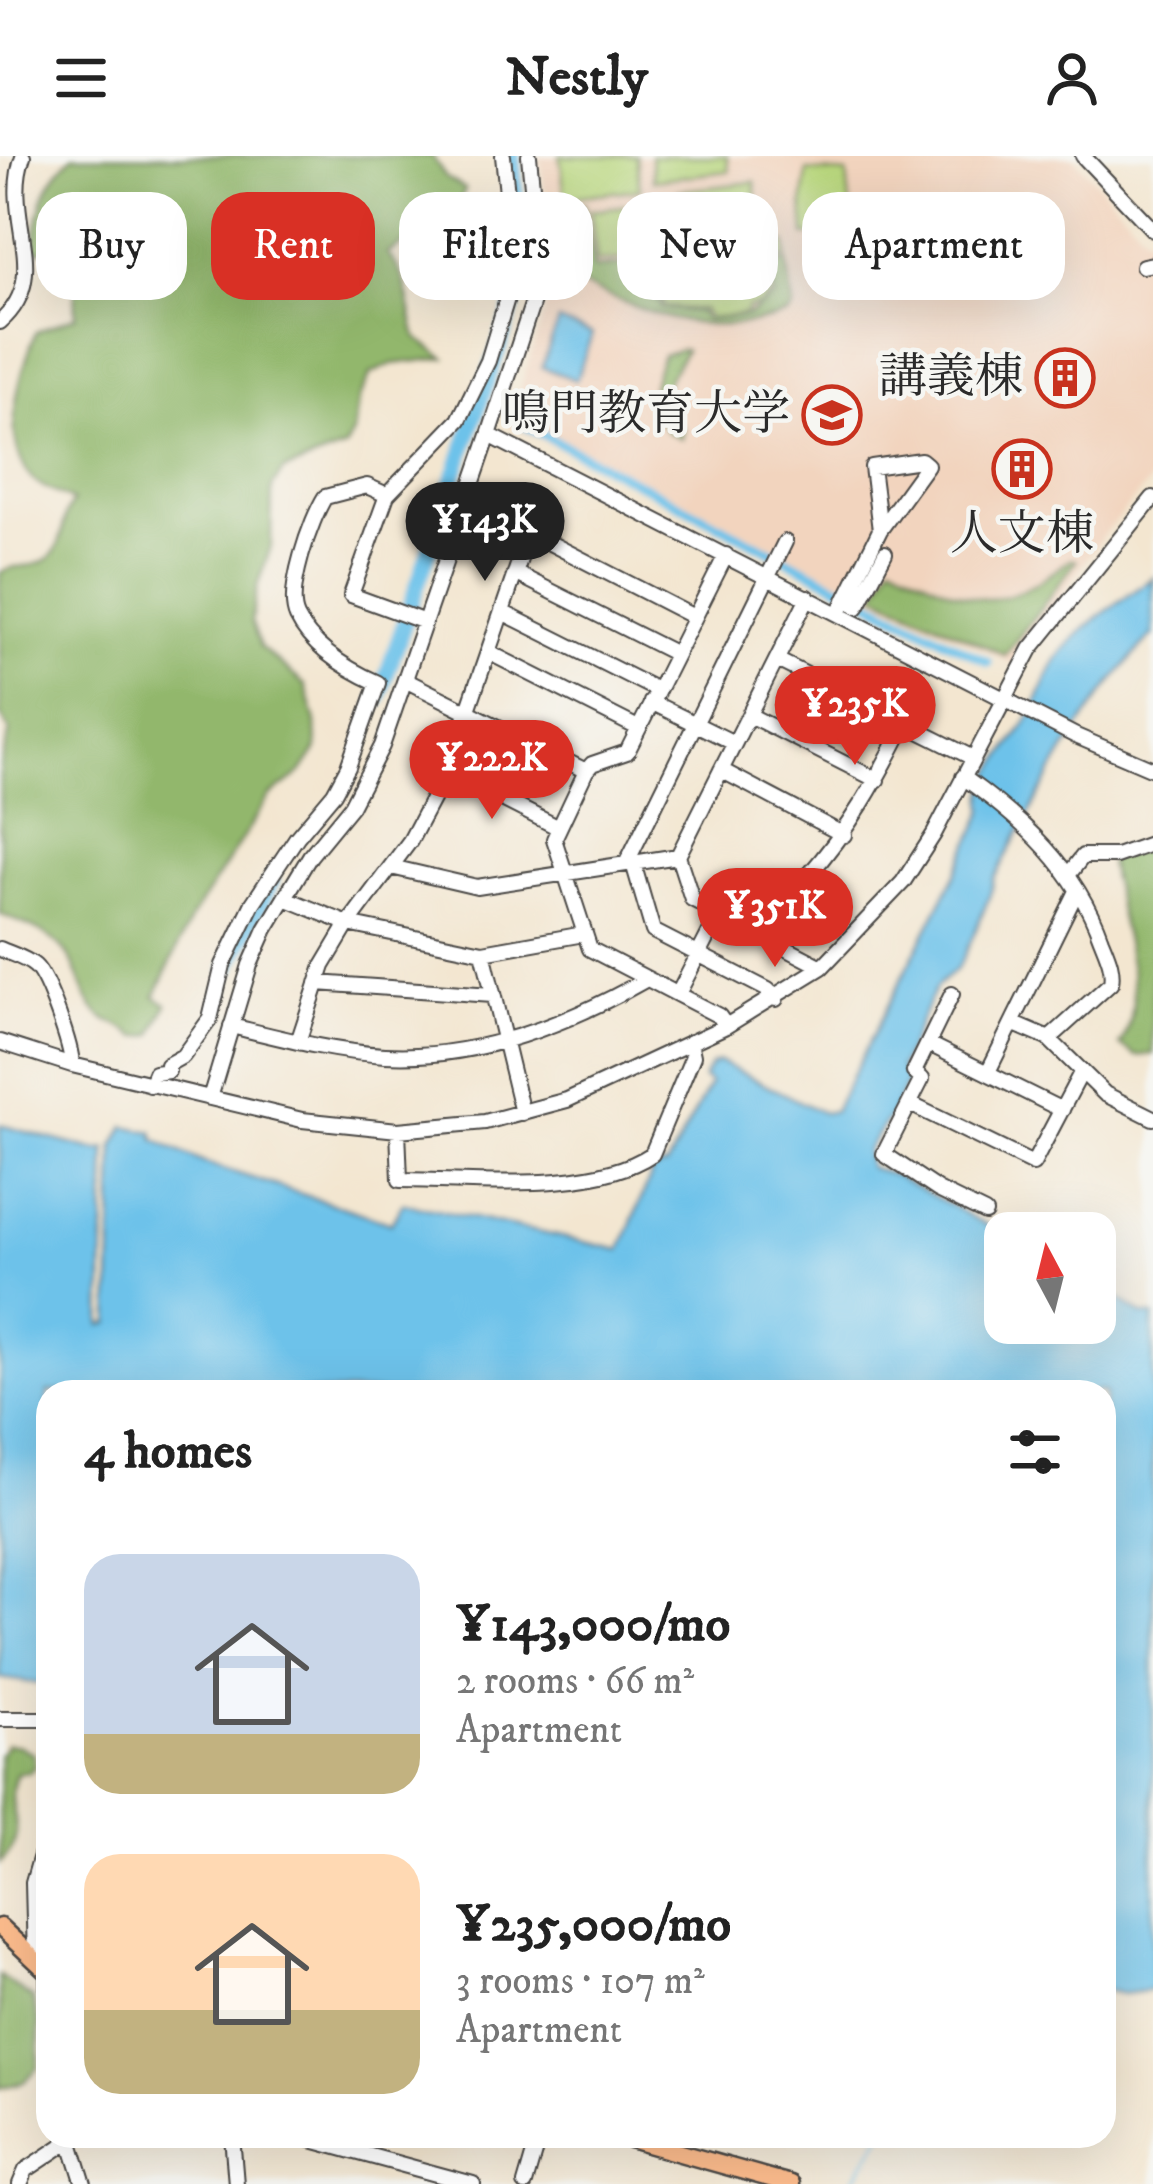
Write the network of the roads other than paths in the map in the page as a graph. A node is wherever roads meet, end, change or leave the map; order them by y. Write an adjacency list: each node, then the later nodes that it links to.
1 (23, 156): 6 (street)
2 (503, 156): 8 (street)
3 (529, 156): 7 (street)
4 (1083, 156): 5 (street)
5 (1153, 230)
6 (0, 322)
7 (489, 435): 10 (street); 15 (street)
8 (387, 495): 22 (street); 78 (street)
9 (1153, 498): 28 (street)
10 (466, 500): 12 (street); 22 (street)
11 (880, 530): 11 (street); 19 (street)
12 (529, 532): 17 (street); 21 (street)
13 (784, 545): 16 (street)
14 (885, 553): 19 (street)
15 (726, 555): 16 (street); 21 (street)
16 (770, 571): 18 (street); 31 (street)
17 (515, 572): 20 (street); 24 (street)
18 (808, 597): 19 (street); 25 (street)
19 (851, 598): 28 (street)
20 (502, 612): 23 (street); 27 (street)
21 (694, 617): 24 (street)
22 (412, 618): 26 (street)
23 (488, 652): 29 (street); 33 (street)
24 (676, 654): 27 (street)
25 (777, 660): 30 (street); 32 (street)
26 (405, 680): 29 (street); 51 (street)
27 (654, 696): 31 (street); 33 (street)
28 (1004, 697): 35 (street); 37 (street)
29 (468, 710): 38 (street); 39 (street)
30 (749, 715): 34 (street); 41 (street)
31 (693, 724): 34 (street); 46 (street)
32 (905, 724): 35 (street); 41 (street)
33 (638, 728): 39 (street)
34 (734, 743): 36 (street)
35 (973, 758): 40 (street)
36 (721, 770): 43 (street); 45 (street)
37 (1153, 770)
38 (447, 771): 42 (street); 47 (street)
39 (586, 771): 42 (street)
40 (963, 776): 49 (street); 59 (street)
41 (877, 780): 43 (street)
42 (559, 828): 48 (street)
43 (844, 835): 54 (street)
44 (1153, 843): 49 (street)
45 (678, 856): 46 (street); 52 (street)
46 (629, 863): 48 (street); 58 (street)
47 (391, 867): 48 (street); 53 (street)
48 (565, 874): 55 (street)
49 (1069, 874): 50 (street)
50 (1078, 892): 66 (street); 69 (street)
51 (285, 898): 53 (street); 67 (street)
52 (718, 914): 54 (street); 58 (street)
53 (349, 924): 57 (street); 61 (street)
54 (752, 929): 59 (street)
55 (584, 934): 57 (street); 60 (street)
56 (0, 949): 75 (street)
57 (482, 952): 64 (street)
58 (700, 954): 62 (street); 65 (street)
59 (822, 967): 65 (street)
60 (646, 979): 62 (street); 70 (street)
61 (317, 983): 64 (street); 72 (street)
62 (678, 994): 68 (street)
63 (952, 994): 74 (street)
64 (492, 995): 70 (street)
65 (776, 999): 68 (street)
66 (1012, 1024): 69 (street); 77 (street)
67 (231, 1026): 72 (street); 79 (street)
68 (726, 1026): 73 (street)
69 (1049, 1039): 76 (street)
70 (503, 1041): 72 (street); 82 (street)
71 (0, 1042): 75 (street)
72 (298, 1042)
73 (690, 1042): 82 (street); 84 (street)
74 (929, 1044): 77 (street); 80 (street)
75 (72, 1065): 78 (street)
76 (1082, 1071): 81 (street); 83 (street)
77 (988, 1072): 81 (street)
78 (152, 1085): 79 (street)
79 (210, 1098): 84 (street)
80 (910, 1104): 81 (street); 85 (street)
81 (1062, 1109)
82 (522, 1114): 84 (street)
83 (1153, 1118)
84 (398, 1130)
85 (984, 1213)
86 (0, 1719): 87 (street)
87 (36, 1720)
88 (36, 1873): 89 (street)
89 (36, 1908)
90 (0, 1927): 91 (main road)
91 (36, 1961)
92 (57, 2148): 98 (street)
93 (75, 2148): 99 (street)
94 (233, 2148): 100 (street)
95 (341, 2148): 101 (street)
96 (536, 2148): 102 (street)
97 (663, 2148): 103 (main road)
98 (20, 2184)
99 (84, 2184)
100 (236, 2184)
101 (473, 2184)
102 (525, 2184)
103 (791, 2184)

